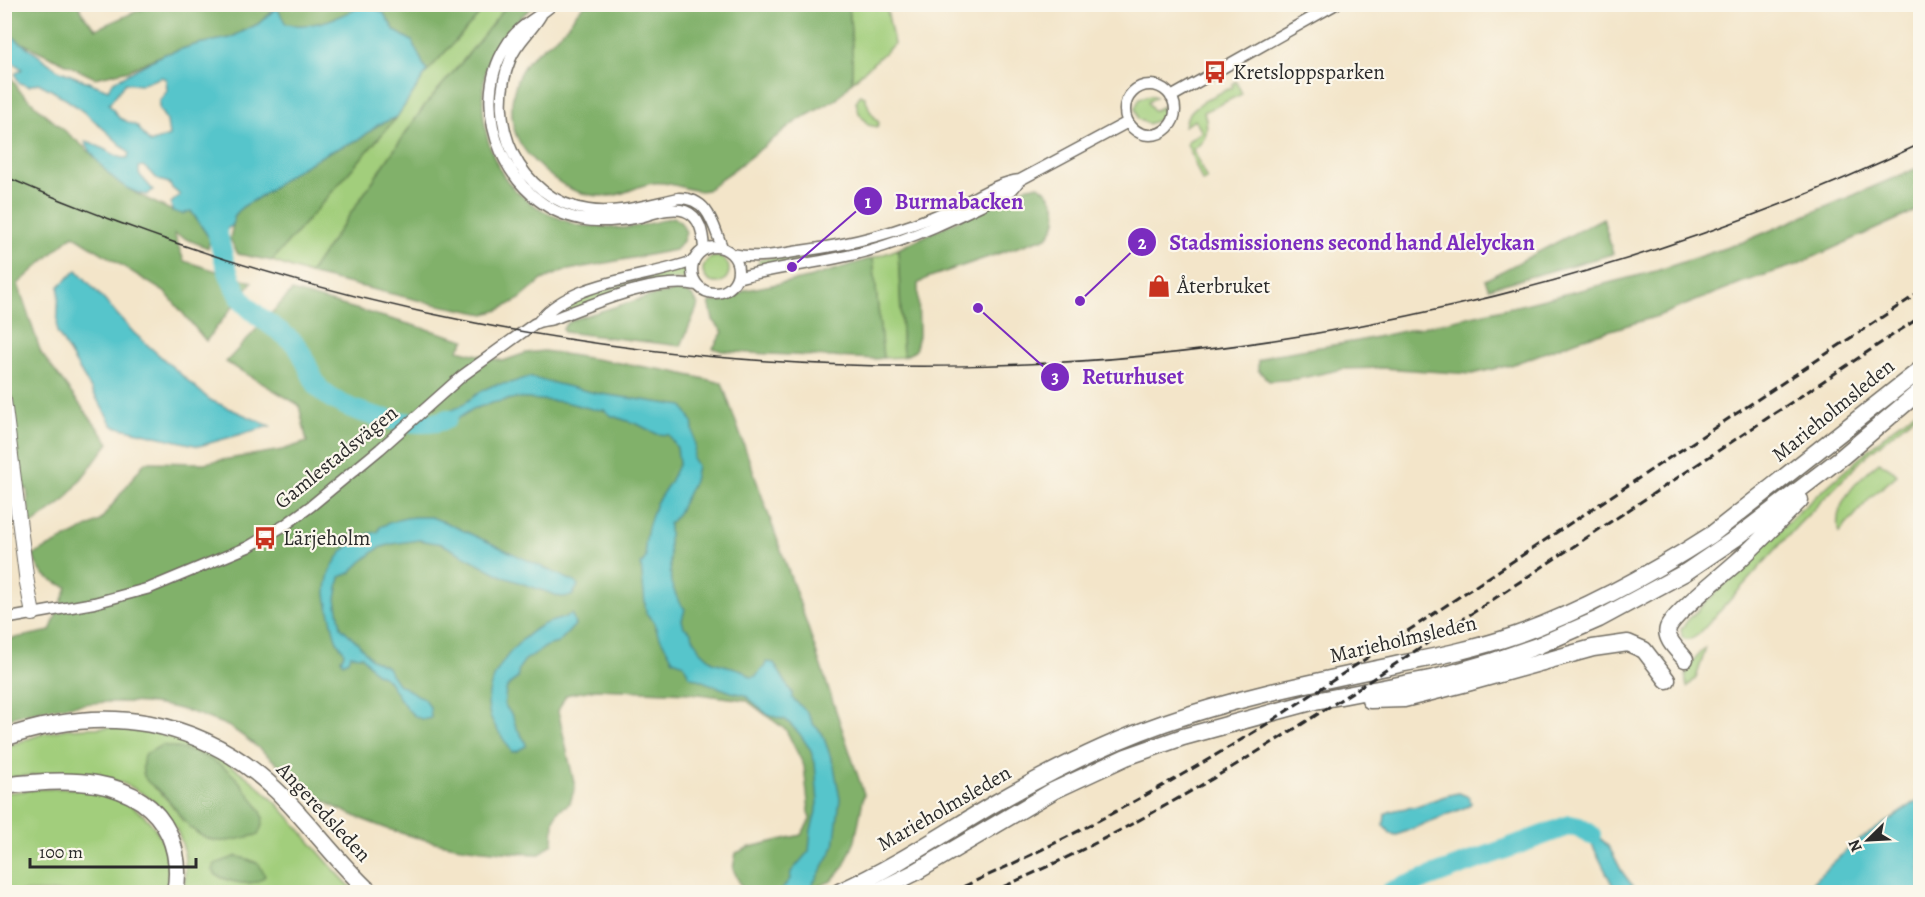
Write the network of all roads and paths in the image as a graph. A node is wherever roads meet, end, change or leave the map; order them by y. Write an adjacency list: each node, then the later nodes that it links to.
1 (553, 4): 3 (street)
2 (1336, 4): 4 (street)
3 (541, 15): 7 (street); 8 (street)
4 (1171, 97): 5 (street); 5 (street)
5 (1128, 122): 6 (street, Gamlestadsvägen)
6 (1020, 180): 8 (street, Gamlestadsvägen); 10 (street, Gamlestadsvägen)
7 (704, 249): 8 (street, Gamlestadsvägen); 9 (street)
8 (727, 250): 10 (street)
9 (693, 261): 11 (street); 12 (street, Gamlestadsvägen)
10 (736, 278): 11 (street, Gamlestadsvägen)
11 (697, 285): 12 (street, Gamlestadsvägen)
12 (539, 321): 17 (street, Gamlestadsvägen)
13 (1920, 370): 24 (highway, Marieholmsleden)
14 (1920, 392): 16 (highway, Marieholmsleden)
15 (4, 400): 17 (main road)
16 (1842, 457): 19 (highway); 21 (highway, Marieholmsleden)
17 (33, 614): 18 (street, Gamlestadsvägen)
18 (4, 620)
19 (1685, 659)
20 (1667, 680): 21 (highway)
21 (1315, 701): 27 (highway, Marieholmsleden)
22 (4, 738): 26 (highway, Angeredsleden)
23 (4, 786): 25 (highway)
24 (848, 888)
25 (175, 892)
26 (370, 892)
27 (876, 892)

